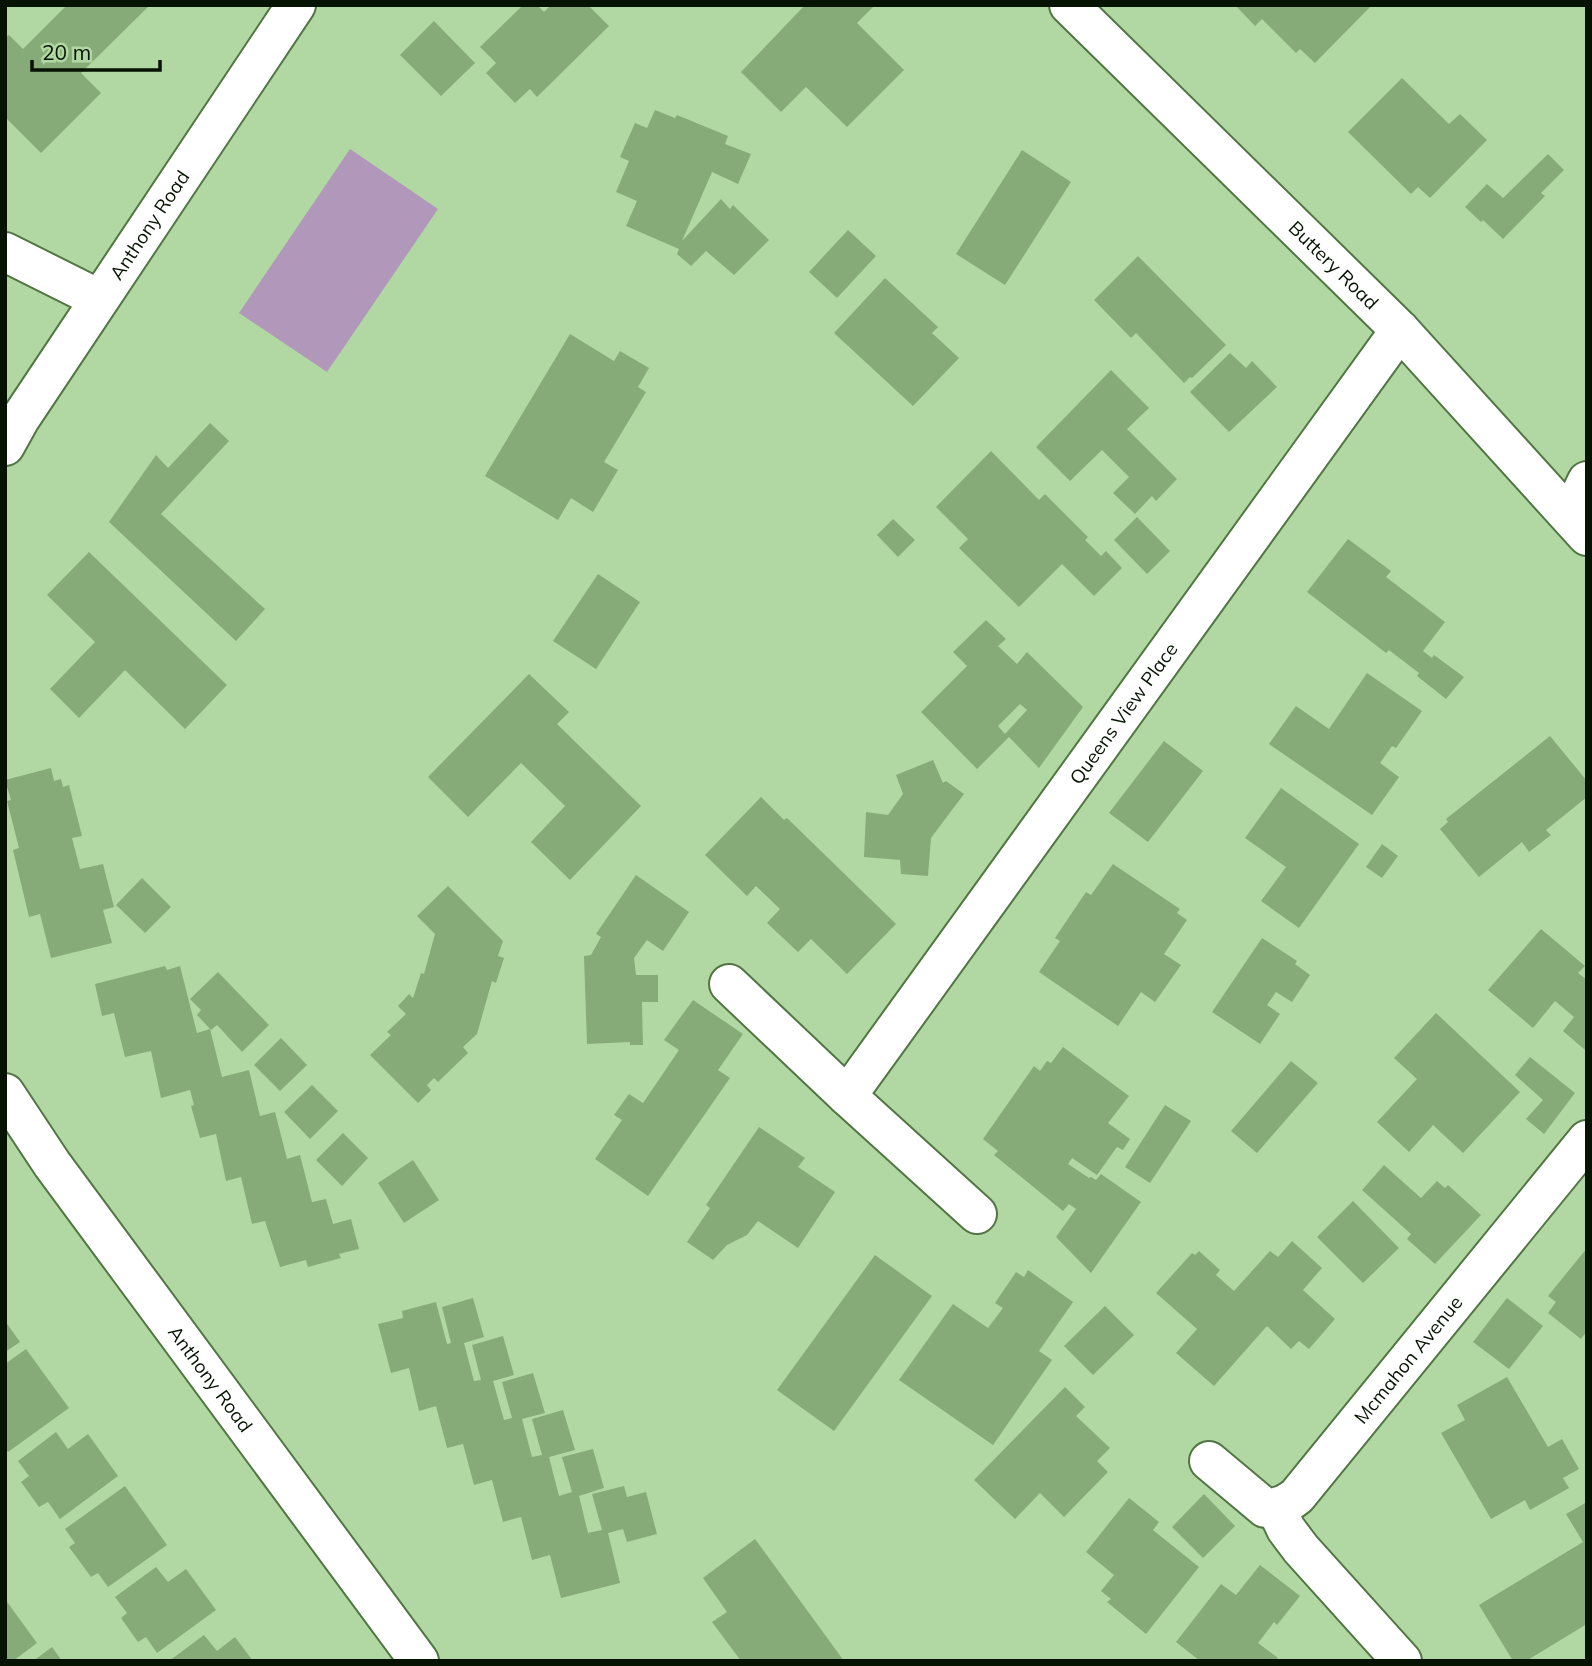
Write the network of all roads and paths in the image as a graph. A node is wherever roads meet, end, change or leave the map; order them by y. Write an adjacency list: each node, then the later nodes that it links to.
1 (1069, 5): 5 (street, Buttery Road)
2 (284, 10): 4 (street, Anthony Road)
3 (5, 252): 4 (street)
4 (99, 299): 6 (street, Anthony Road)
5 (1400, 330): 8 (street, Buttery Road); 11 (street, Queens View Place)
6 (5, 446)
7 (1587, 481): 8 (street)
8 (1578, 526)
9 (729, 984): 11 (street)
10 (5, 1093): 16 (street, Anthony Road)
11 (847, 1096): 13 (street)
12 (1587, 1140): 15 (street, Mcmahon Avenue)
13 (977, 1214)
14 (1209, 1461): 15 (street)
15 (1276, 1508): 17 (street)
16 (419, 1661)
17 (1402, 1661)

